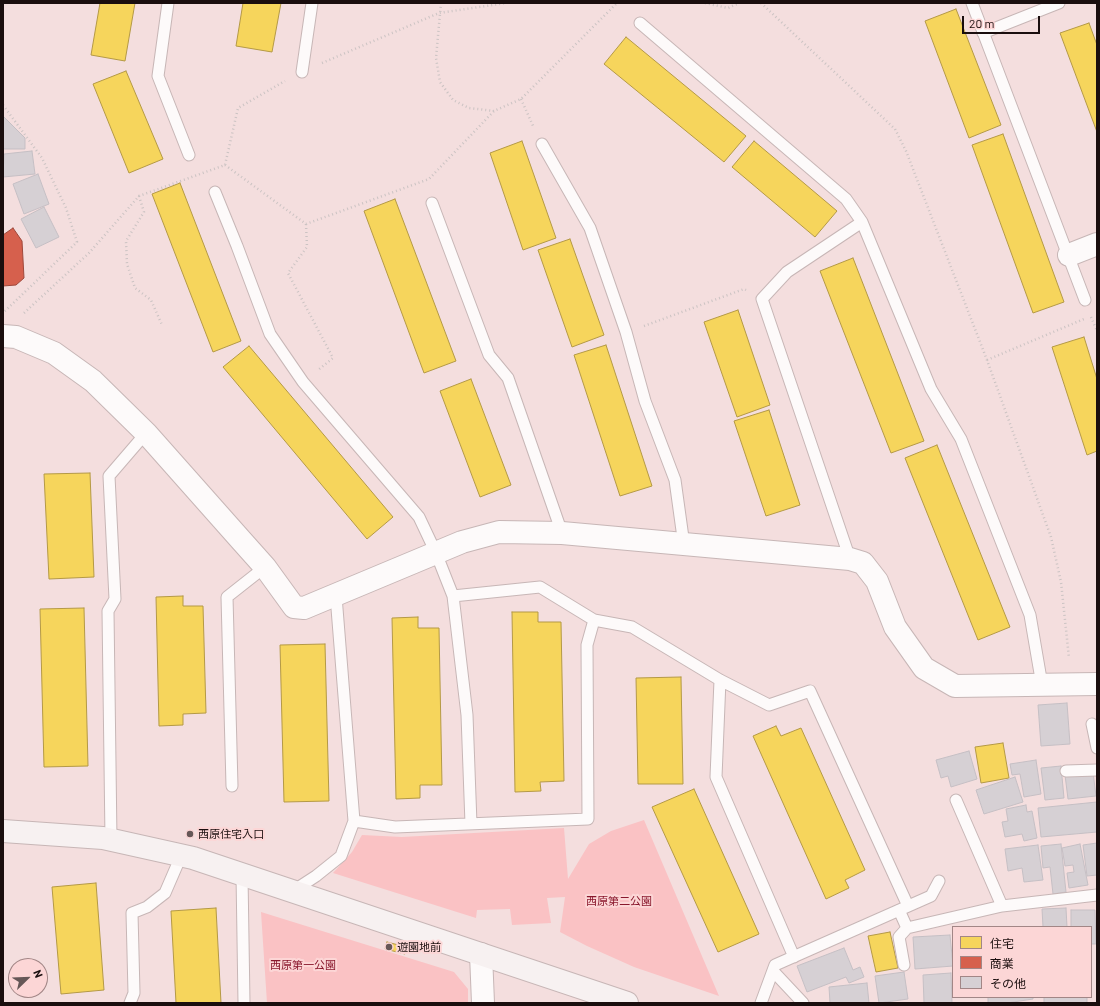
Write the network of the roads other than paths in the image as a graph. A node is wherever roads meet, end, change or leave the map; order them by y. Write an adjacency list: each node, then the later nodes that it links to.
1 (168, 3): 9 (lane)
2 (312, 3): 7 (lane)
3 (972, 3): 6 (lane)
4 (1059, 3): 6 (lane)
5 (640, 23): 12 (lane)
6 (983, 33): 14 (lane)
7 (302, 72)
8 (542, 144): 19 (lane)
9 (189, 155)
10 (214, 192): 20 (lane)
11 (432, 203): 18 (lane)
12 (862, 222): 21 (lane); 27 (lane)
13 (1097, 244): 14 (street)
14 (1068, 256): 15 (lane)
15 (1085, 300)
16 (3, 336): 17 (street)
17 (146, 433): 22 (street); 38 (lane)
18 (562, 533): 19 (street); 20 (street)
19 (684, 545): 21 (street)
20 (436, 553): 23 (street); 24 (lane)
21 (850, 559): 27 (street)
22 (265, 567): 23 (street); 33 (lane)
23 (336, 596): 35 (lane)
24 (453, 596): 25 (lane); 36 (lane)
25 (594, 620): 26 (lane); 36 (lane)
26 (720, 680): 45 (lane); 48 (lane)
27 (1042, 685): 28 (street)
28 (1089, 688)
29 (1092, 724): 30 (lane)
30 (1097, 748)
31 (1097, 770): 32 (lane)
32 (1066, 772)
33 (232, 786)
34 (956, 800): 44 (lane)
35 (354, 821): 36 (lane); 42 (lane)
36 (471, 824)
37 (3, 831): 38 (street)
38 (111, 840): 39 (street)
39 (181, 856): 40 (street); 51 (lane)
40 (242, 875): 42 (street); 52 (lane)
41 (938, 881): 45 (lane)
42 (293, 892): 47 (street)
43 (1097, 895): 44 (lane)
44 (1002, 906): 46 (lane)
45 (904, 908): 46 (lane); 48 (lane)
46 (907, 928): 49 (lane)
47 (481, 954): 53 (street); 54 (street)
48 (794, 957): 50 (lane)
49 (904, 965)
50 (773, 971): 55 (lane); 56 (lane)
51 (130, 1003)
52 (244, 1003)
53 (483, 1003)
54 (627, 1003)
55 (761, 1003)
56 (803, 1003)

